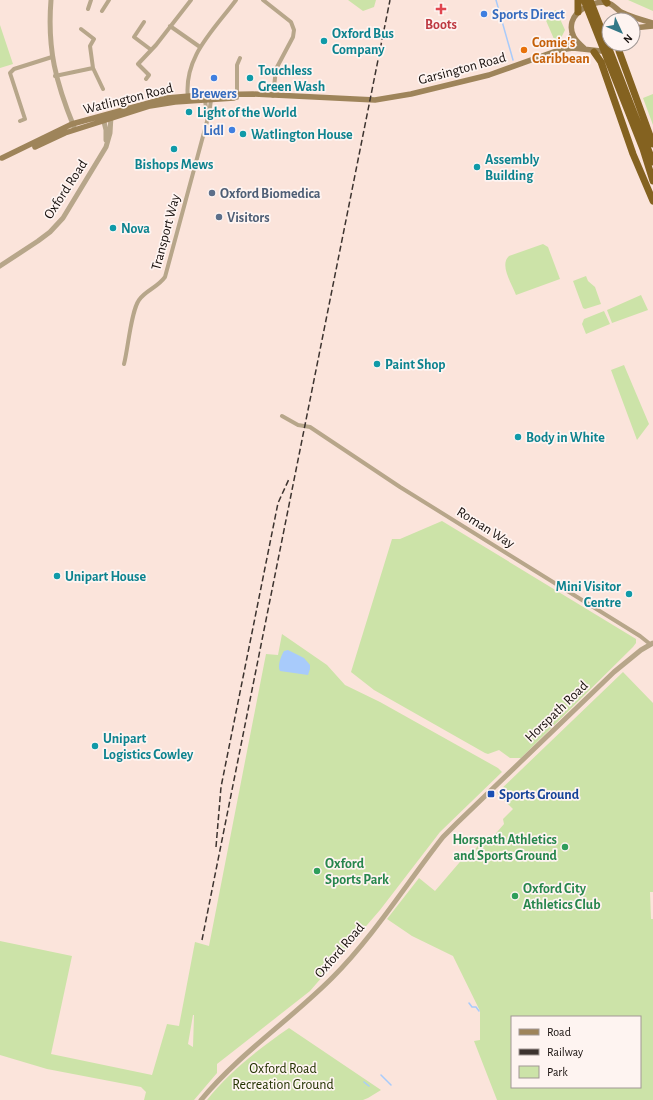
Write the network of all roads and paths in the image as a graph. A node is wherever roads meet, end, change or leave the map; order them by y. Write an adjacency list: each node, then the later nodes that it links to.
1 (51, 0): 28 (street)
2 (91, 0): 11 (street)
3 (109, 0): 12 (street)
4 (191, 0): 17 (street)
5 (236, 0): 21 (street)
6 (263, 0): 37 (street)
7 (578, 0): 14 (highway)
8 (584, 0): 30 (highway)
9 (590, 0): 30 (highway)
10 (606, 2): 13 (main road); 14 (main road)
11 (88, 9)
12 (102, 11)
13 (620, 11): 16 (main road)
14 (578, 12): 20 (main road)
15 (144, 22): 22 (street)
16 (653, 24): 18 (main road)
17 (170, 26): 21 (street); 22 (street)
18 (641, 26)
19 (81, 29): 31 (street)
20 (572, 35): 23 (main road); 24 (main road)
21 (200, 47): 38 (street)
22 (150, 49): 32 (street)
23 (584, 49): 24 (main road); 26 (main road)
24 (559, 50): 40 (main road, Garsington Road)
25 (601, 51): 26 (main road)
26 (594, 52): 52 (highway)
27 (619, 52): 47 (highway)
28 (52, 57): 33 (street); 44 (street)
29 (240, 58): 35 (street)
30 (611, 60): 50 (highway); 51 (highway)
31 (93, 68): 33 (street); 34 (street)
32 (149, 75)
33 (56, 76): 46 (street)
34 (103, 89)
35 (238, 96): 36 (main road, Watlington Road); 37 (main road, Watlington Road)
36 (210, 97): 38 (main road, Watlington Road); 39 (main road, Watlington Road); 43 (street, Transport Way)
37 (271, 97): 40 (main road, Watlington Road)
38 (188, 99): 39 (main road, Watlington Road); 42 (main road, Watlington Road)
39 (204, 101): 43 (street, Transport Way)
40 (369, 101)
41 (102, 115): 42 (main road, Watlington Road); 45 (street); 46 (main road, Watlington Road)
42 (111, 116): 45 (main road, Watlington Road); 48 (street, Oxford Road)
43 (207, 118): 54 (street, Transport Way)
44 (20, 121)
45 (104, 121): 46 (main road, Watlington Road); 48 (street)
46 (73, 127): 49 (main road, Watlington Road)
47 (653, 144)
48 (106, 147): 53 (street, Oxford Road)
49 (1, 159)
50 (653, 162)
51 (653, 181)
52 (653, 201)
53 (0, 266)
54 (124, 364)
55 (282, 416): 56 (street, Roman Way)
56 (652, 643): 57 (street, Horspath Road)
57 (480, 801): 58 (street, Oxford Road)
58 (201, 1100)

